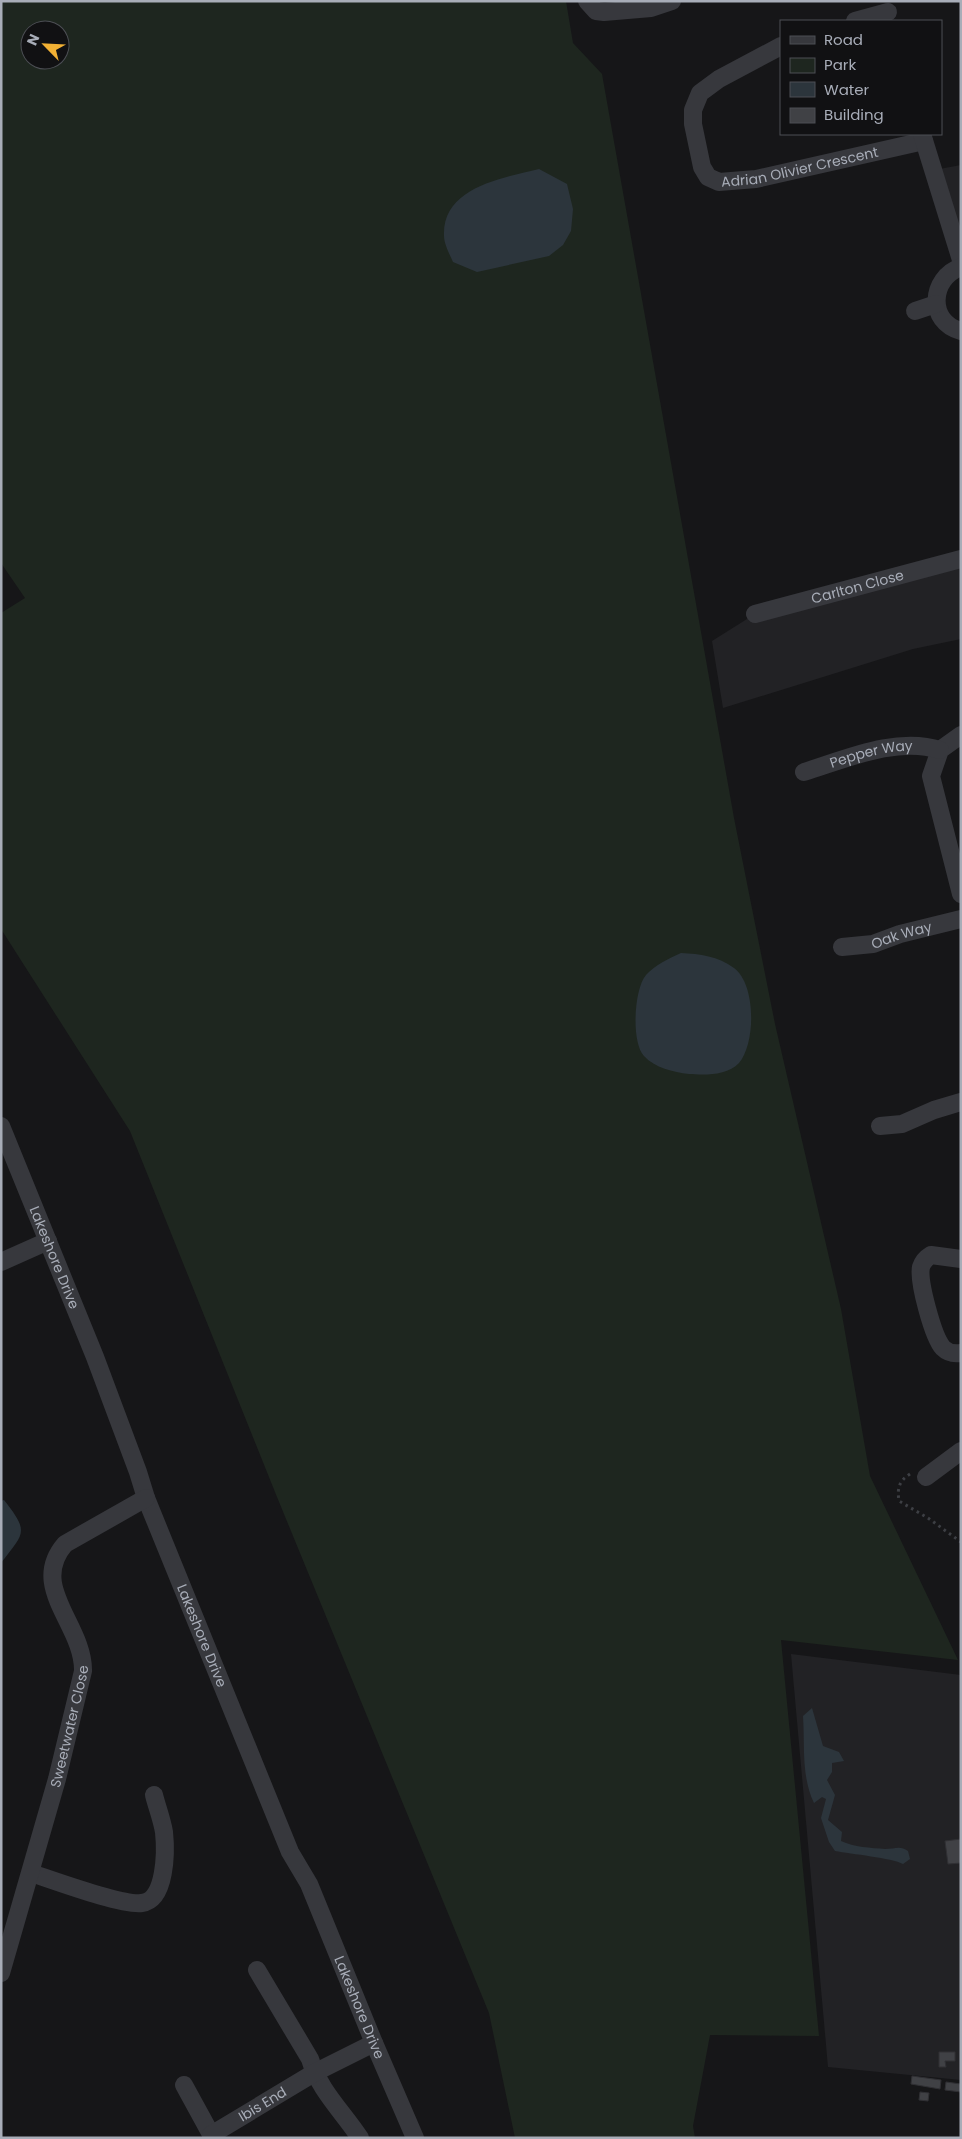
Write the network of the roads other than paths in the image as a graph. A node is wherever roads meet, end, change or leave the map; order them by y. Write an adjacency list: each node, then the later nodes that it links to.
1 (672, 1): 2 (street)
2 (589, 4)
3 (888, 12): 4 (street)
4 (859, 20)
5 (780, 47): 6 (street, Adrian Olivier Crescent)
6 (923, 138): 7 (street)
7 (961, 260)
8 (961, 267): 9 (street)
9 (936, 304): 10 (street); 11 (street)
10 (915, 310)
11 (961, 331)
12 (961, 558): 13 (street, Carlton Close)
13 (755, 614)
14 (961, 735): 15 (street)
15 (940, 750): 16 (street, Pepper Way); 17 (street)
16 (804, 772)
17 (961, 894)
18 (961, 920): 19 (street, Oak Way)
19 (842, 947)
20 (961, 1102): 22 (street)
21 (1, 1126): 23 (street, Lakeshore Drive)
22 (880, 1126)
23 (48, 1241): 25 (street); 29 (street, Lakeshore Drive)
24 (961, 1260): 26 (street)
25 (1, 1262)
26 (961, 1353)
27 (961, 1451): 28 (street)
28 (926, 1477)
29 (146, 1498): 31 (street, Sweetwater Close); 34 (street, Lakeshore Drive)
30 (154, 1795): 31 (street)
31 (31, 1873): 33 (street, Sweetwater Close)
32 (257, 1970): 35 (street)
33 (1, 1973)
34 (374, 2043): 35 (street, Ibis End); 39 (street, Lakeshore Drive)
35 (314, 2073): 37 (street, Ibis End); 38 (street)
36 (184, 2085): 37 (street, Ibis End)
37 (212, 2136)
38 (360, 2138)
39 (415, 2138)

